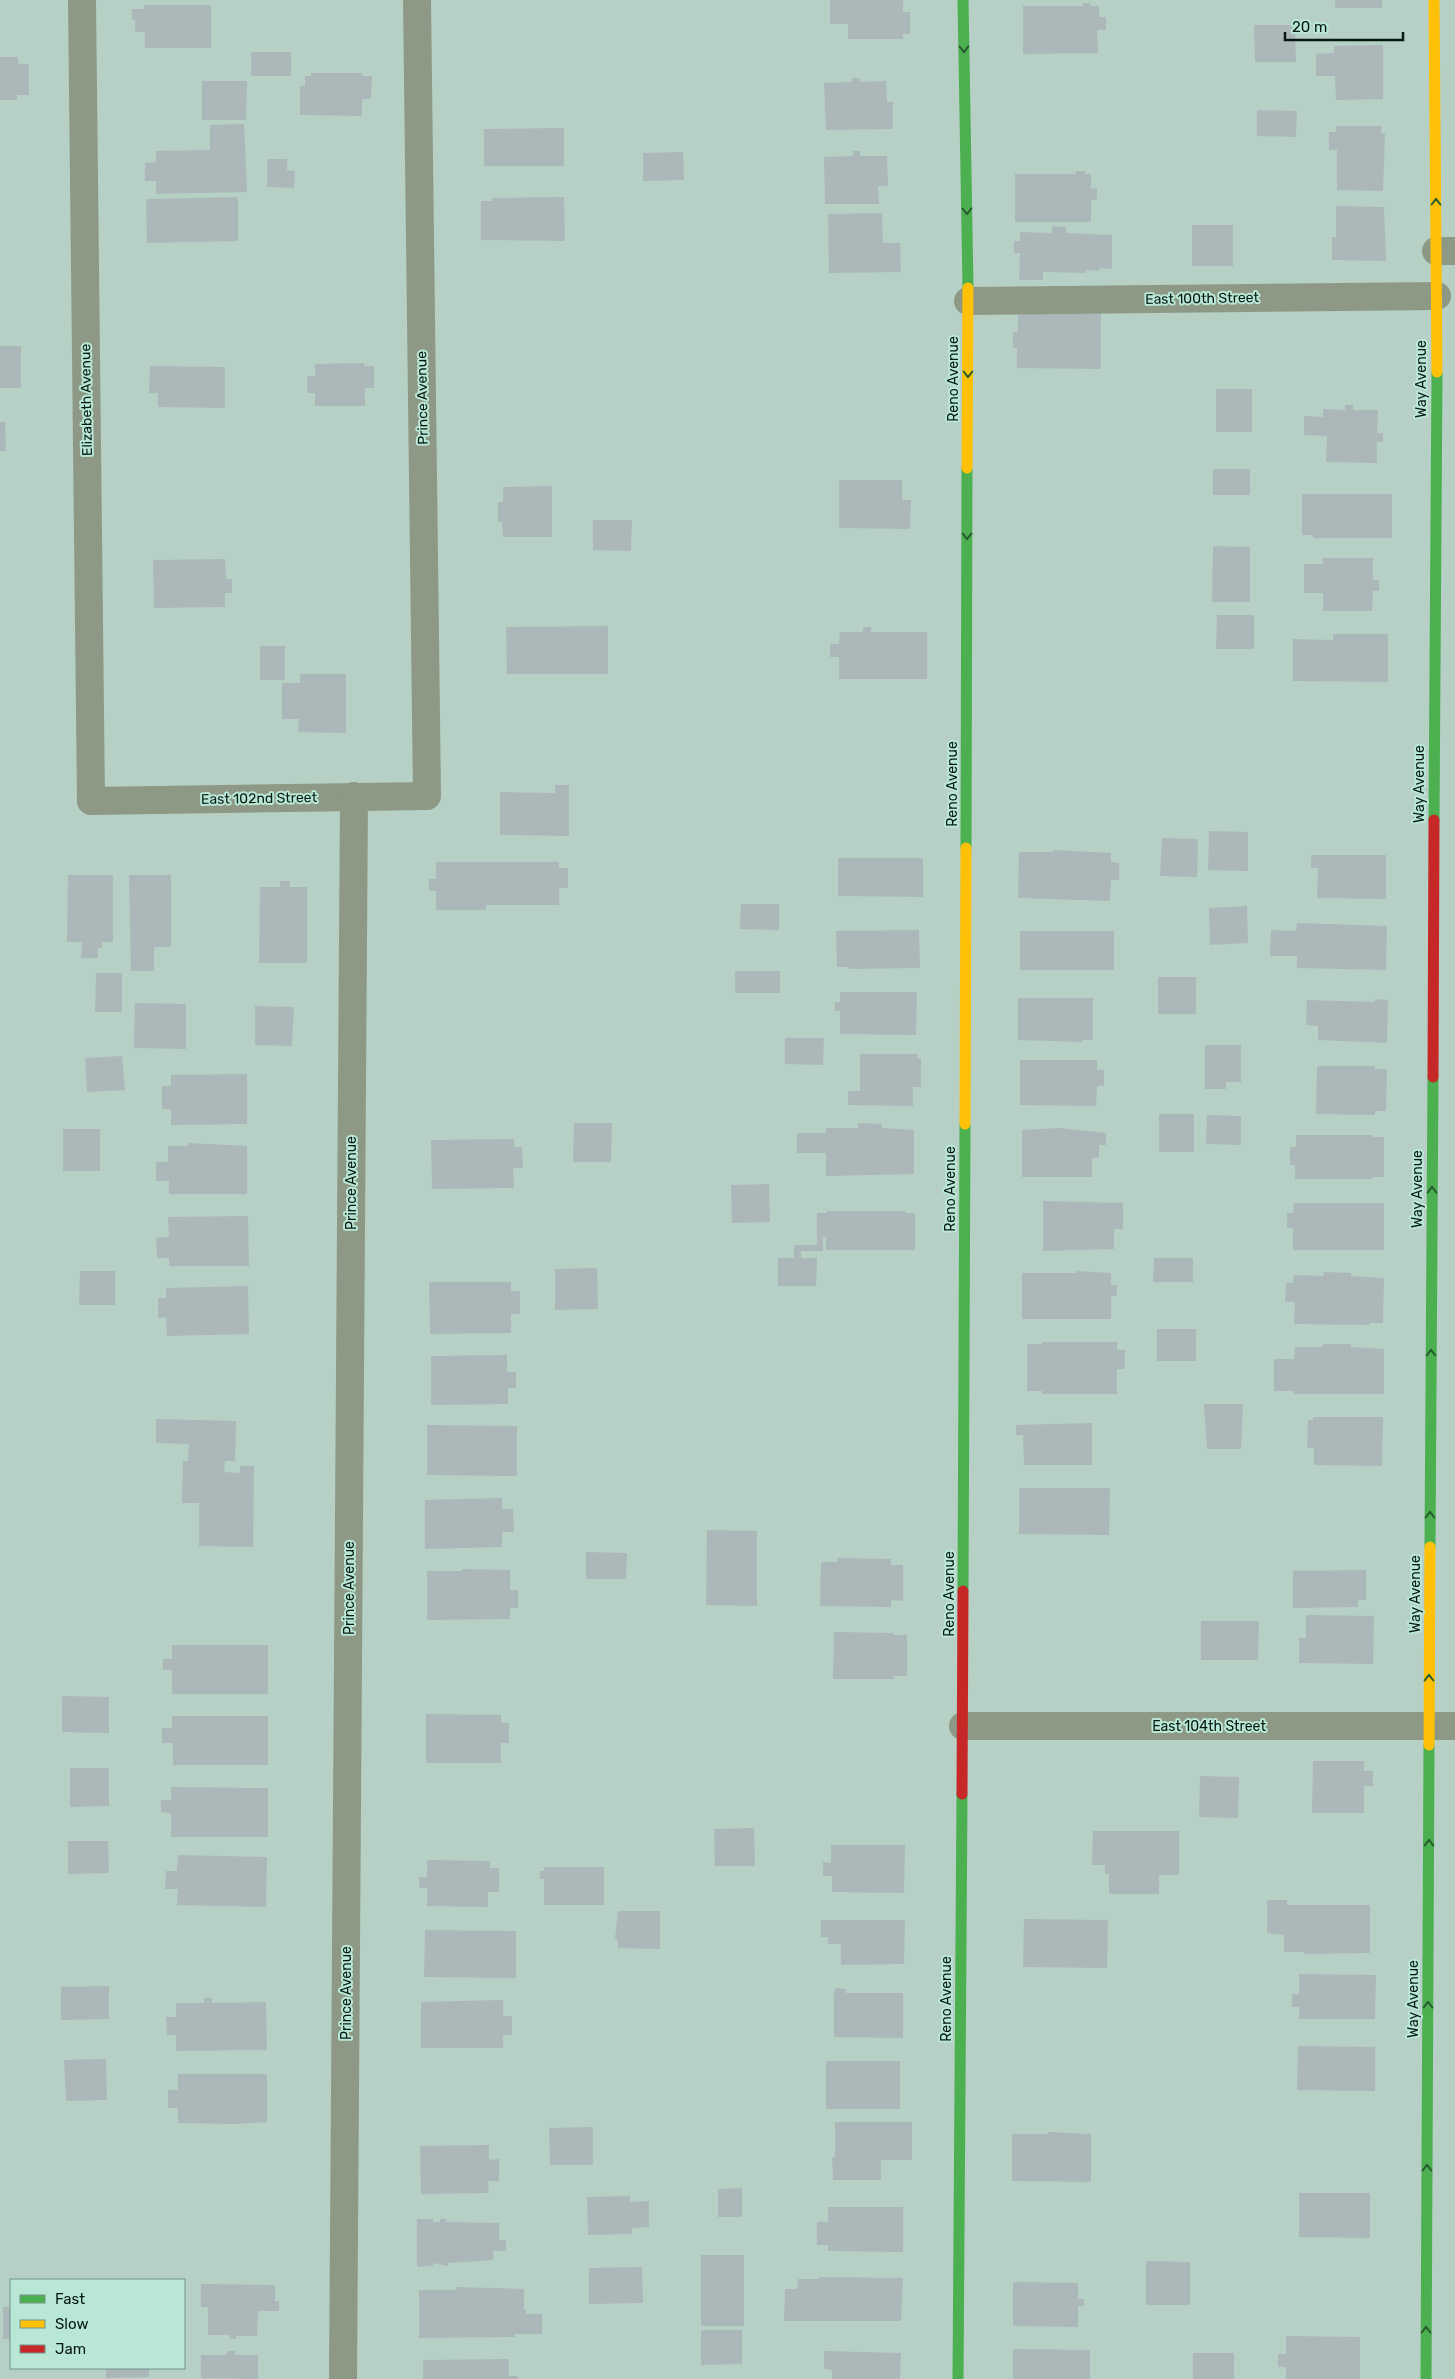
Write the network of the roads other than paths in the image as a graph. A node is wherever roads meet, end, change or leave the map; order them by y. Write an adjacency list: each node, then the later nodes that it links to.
1 (82, 0): 10 (street, Elizabeth Avenue)
2 (417, 0): 9 (street, Prince Avenue)
3 (963, 0): 7 (street, Reno Avenue, one-way to 7)
4 (1434, 0): 5 (street, Way Avenue, one-way to 4)
5 (1445, 251): 6 (street, Way Avenue)
6 (1437, 296): 7 (street, East 100th Street); 12 (street, Way Avenue, one-way to 6)
7 (968, 301): 11 (street, Reno Avenue, one-way to 11)
8 (354, 796): 9 (street, East 102nd Street); 10 (street, East 102nd Street); 13 (street, Prince Avenue)
9 (426, 796)
10 (91, 801)
11 (963, 1726): 12 (street, East 104th Street); 14 (street, Reno Avenue)
12 (1442, 1726): 15 (street, Way Avenue, one-way to 12)
13 (343, 2379)
14 (958, 2379)
15 (1426, 2379)

